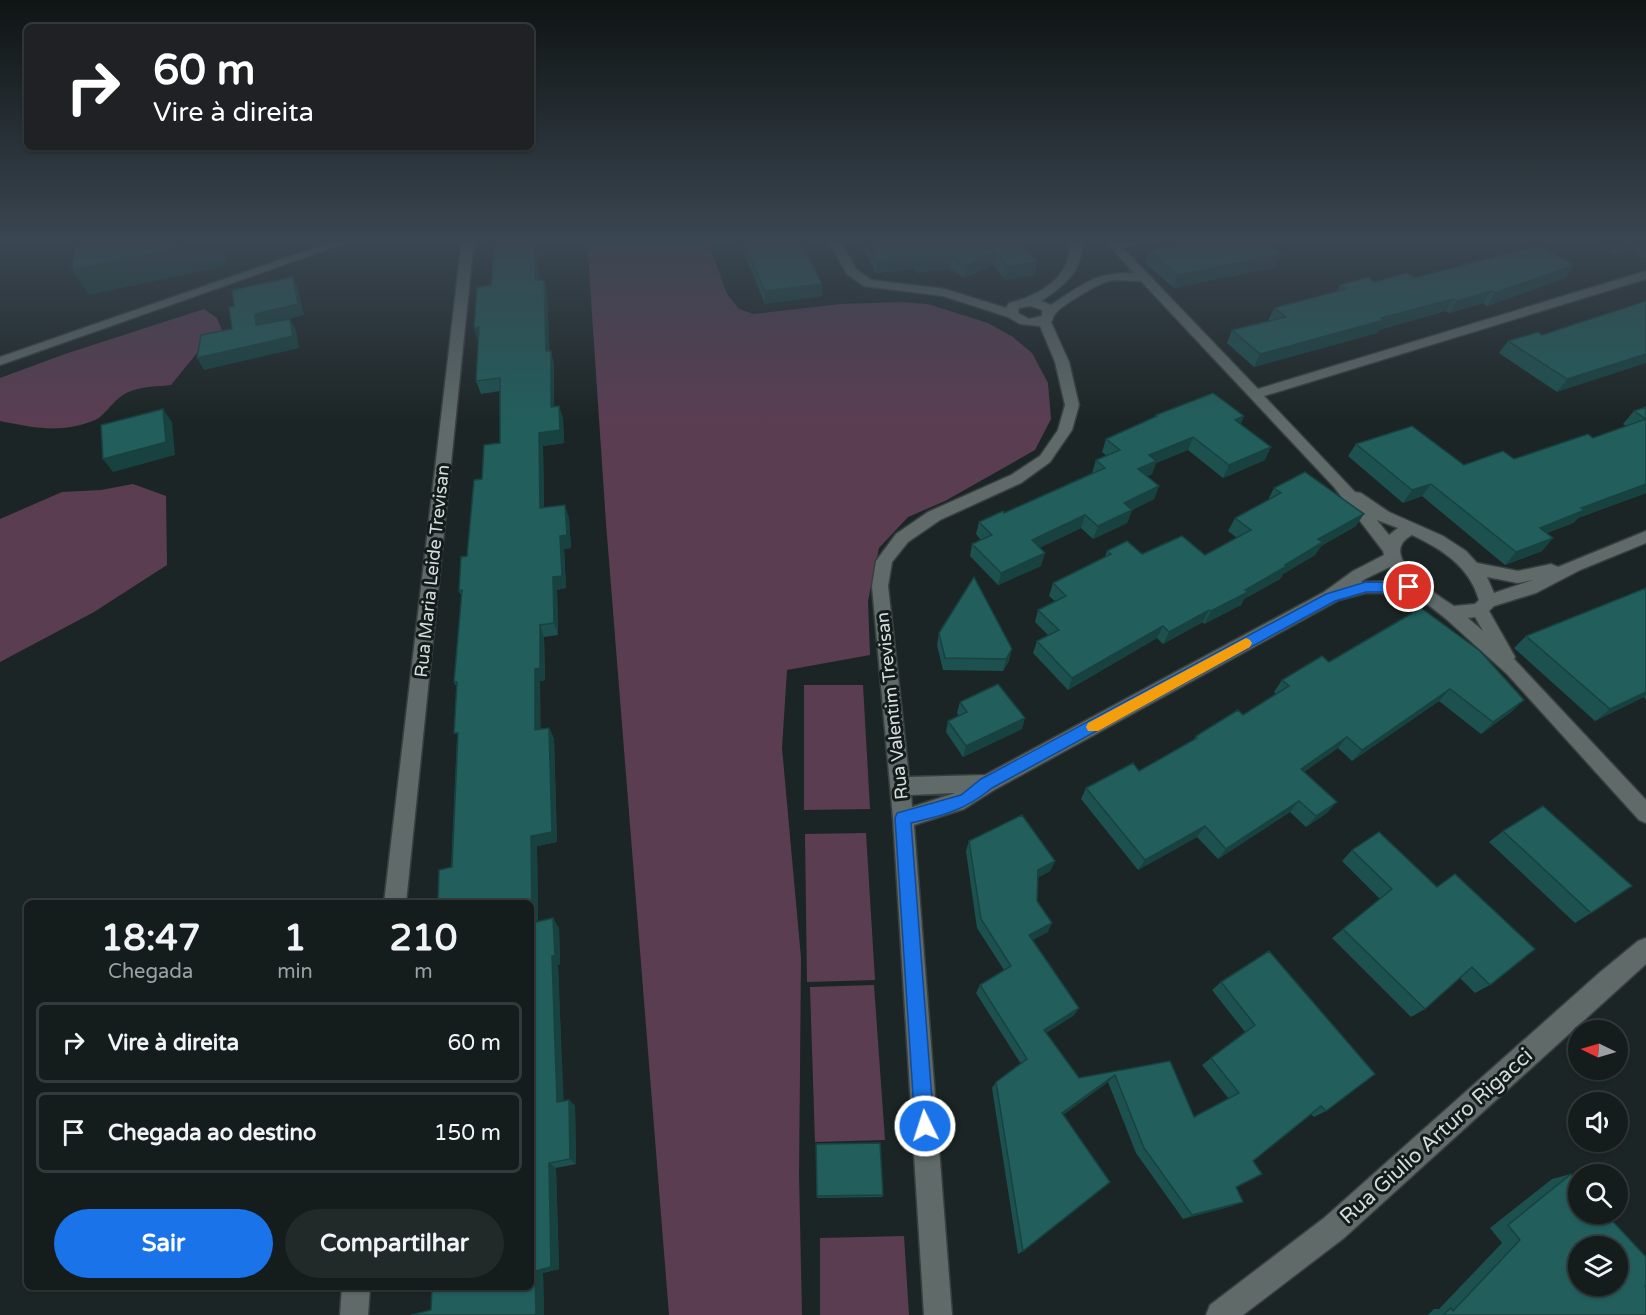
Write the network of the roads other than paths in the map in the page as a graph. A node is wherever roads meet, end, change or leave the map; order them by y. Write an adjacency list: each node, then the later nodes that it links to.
1 (175, 300): 12 (street)
2 (461, 300): 30 (street, Rua Maria Leide Trevisan)
3 (980, 300): 9 (street)
4 (1034, 300): 8 (street)
5 (1068, 300): 10 (street)
6 (1164, 300): 14 (street)
7 (1563, 300): 14 (street)
8 (1031, 302): 9 (street); 10 (street)
9 (1015, 308): 11 (street)
10 (1047, 316): 11 (street); 13 (street, Rua Valentim Trevisan)
11 (1025, 322): 13 (street, Rua Valentim Trevisan)
12 (0, 361)
13 (1064, 369): 27 (street, Rua Valentim Trevisan)
14 (1256, 394): 15 (street)
15 (1339, 483): 16 (street); 18 (street)
16 (1412, 528): 18 (street); 20 (street)
17 (1646, 537): 19 (street)
18 (1391, 553): 21 (street); 22 (street)
19 (1574, 566): 20 (street); 23 (street)
20 (1474, 568): 23 (street)
21 (1416, 587): 22 (street); 24 (street)
22 (1330, 597): 26 (street)
23 (1484, 606): 24 (street); 25 (street)
24 (1451, 613): 25 (street)
25 (1513, 669): 28 (street)
26 (987, 784): 27 (street); 29 (street)
27 (900, 786): 29 (street, Rua Valentim Trevisan)
28 (1646, 814)
29 (903, 818): 34 (street, Rua Valentim Trevisan)
30 (395, 900)
31 (1646, 949): 35 (street, Rua Giulio Arturo Rigacci)
32 (356, 1290): 33 (street)
33 (354, 1315)
34 (938, 1315)
35 (1220, 1315)

